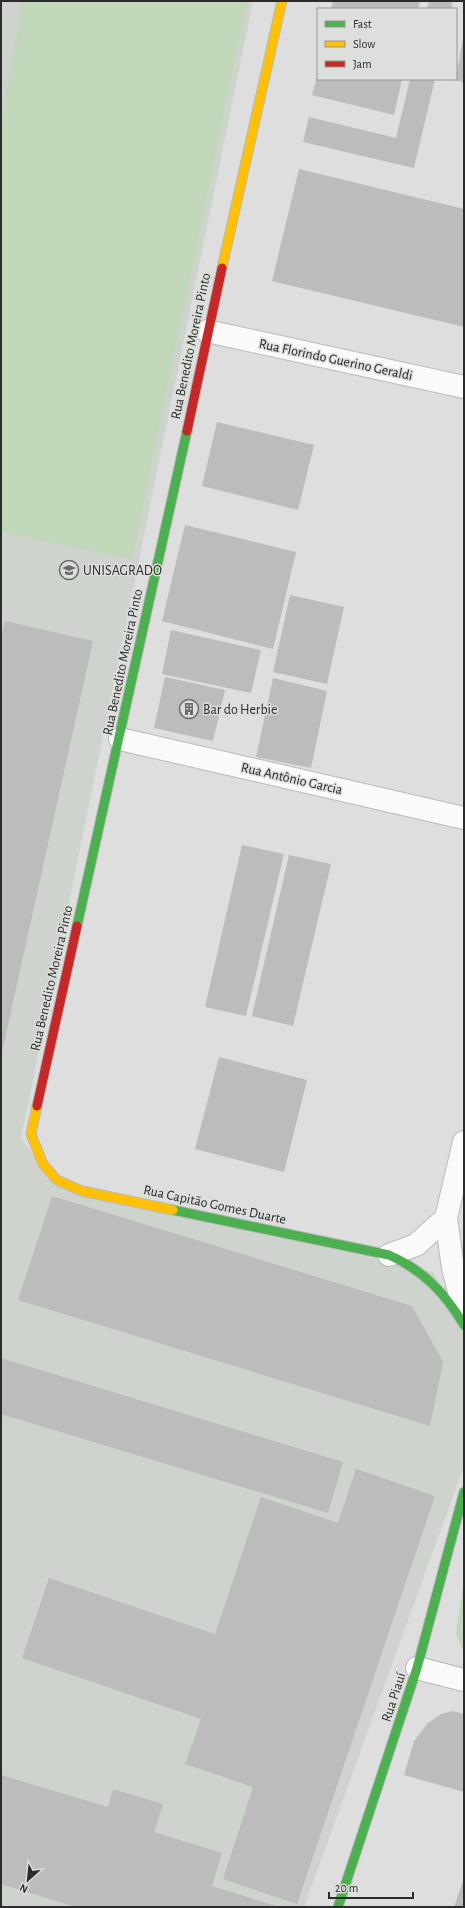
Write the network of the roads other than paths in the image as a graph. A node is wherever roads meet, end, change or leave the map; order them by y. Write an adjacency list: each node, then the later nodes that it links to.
1 (282, 1): 2 (street, Rua Benedito Moreira Pinto)
2 (207, 331): 3 (street, Rua Florindo Guerino Geraldi); 4 (street, Rua Benedito Moreira Pinto)
3 (464, 387)
4 (120, 739): 5 (street, Rua Antônio Garcia); 7 (street, Rua Benedito Moreira Pinto)
5 (464, 818)
6 (464, 1142): 8 (street)
7 (43, 1164): 10 (street, Rua Capitão Gomes Duarte)
8 (446, 1218): 9 (street); 10 (street); 11 (street)
9 (464, 1250)
10 (389, 1255): 12 (street, Rua Capitão Gomes Duarte)
11 (464, 1311)
12 (464, 1325)
13 (464, 1492): 14 (street, Rua Piauí)
14 (417, 1668): 15 (street); 16 (street, Rua Piauí)
15 (464, 1680)
16 (338, 1907)

